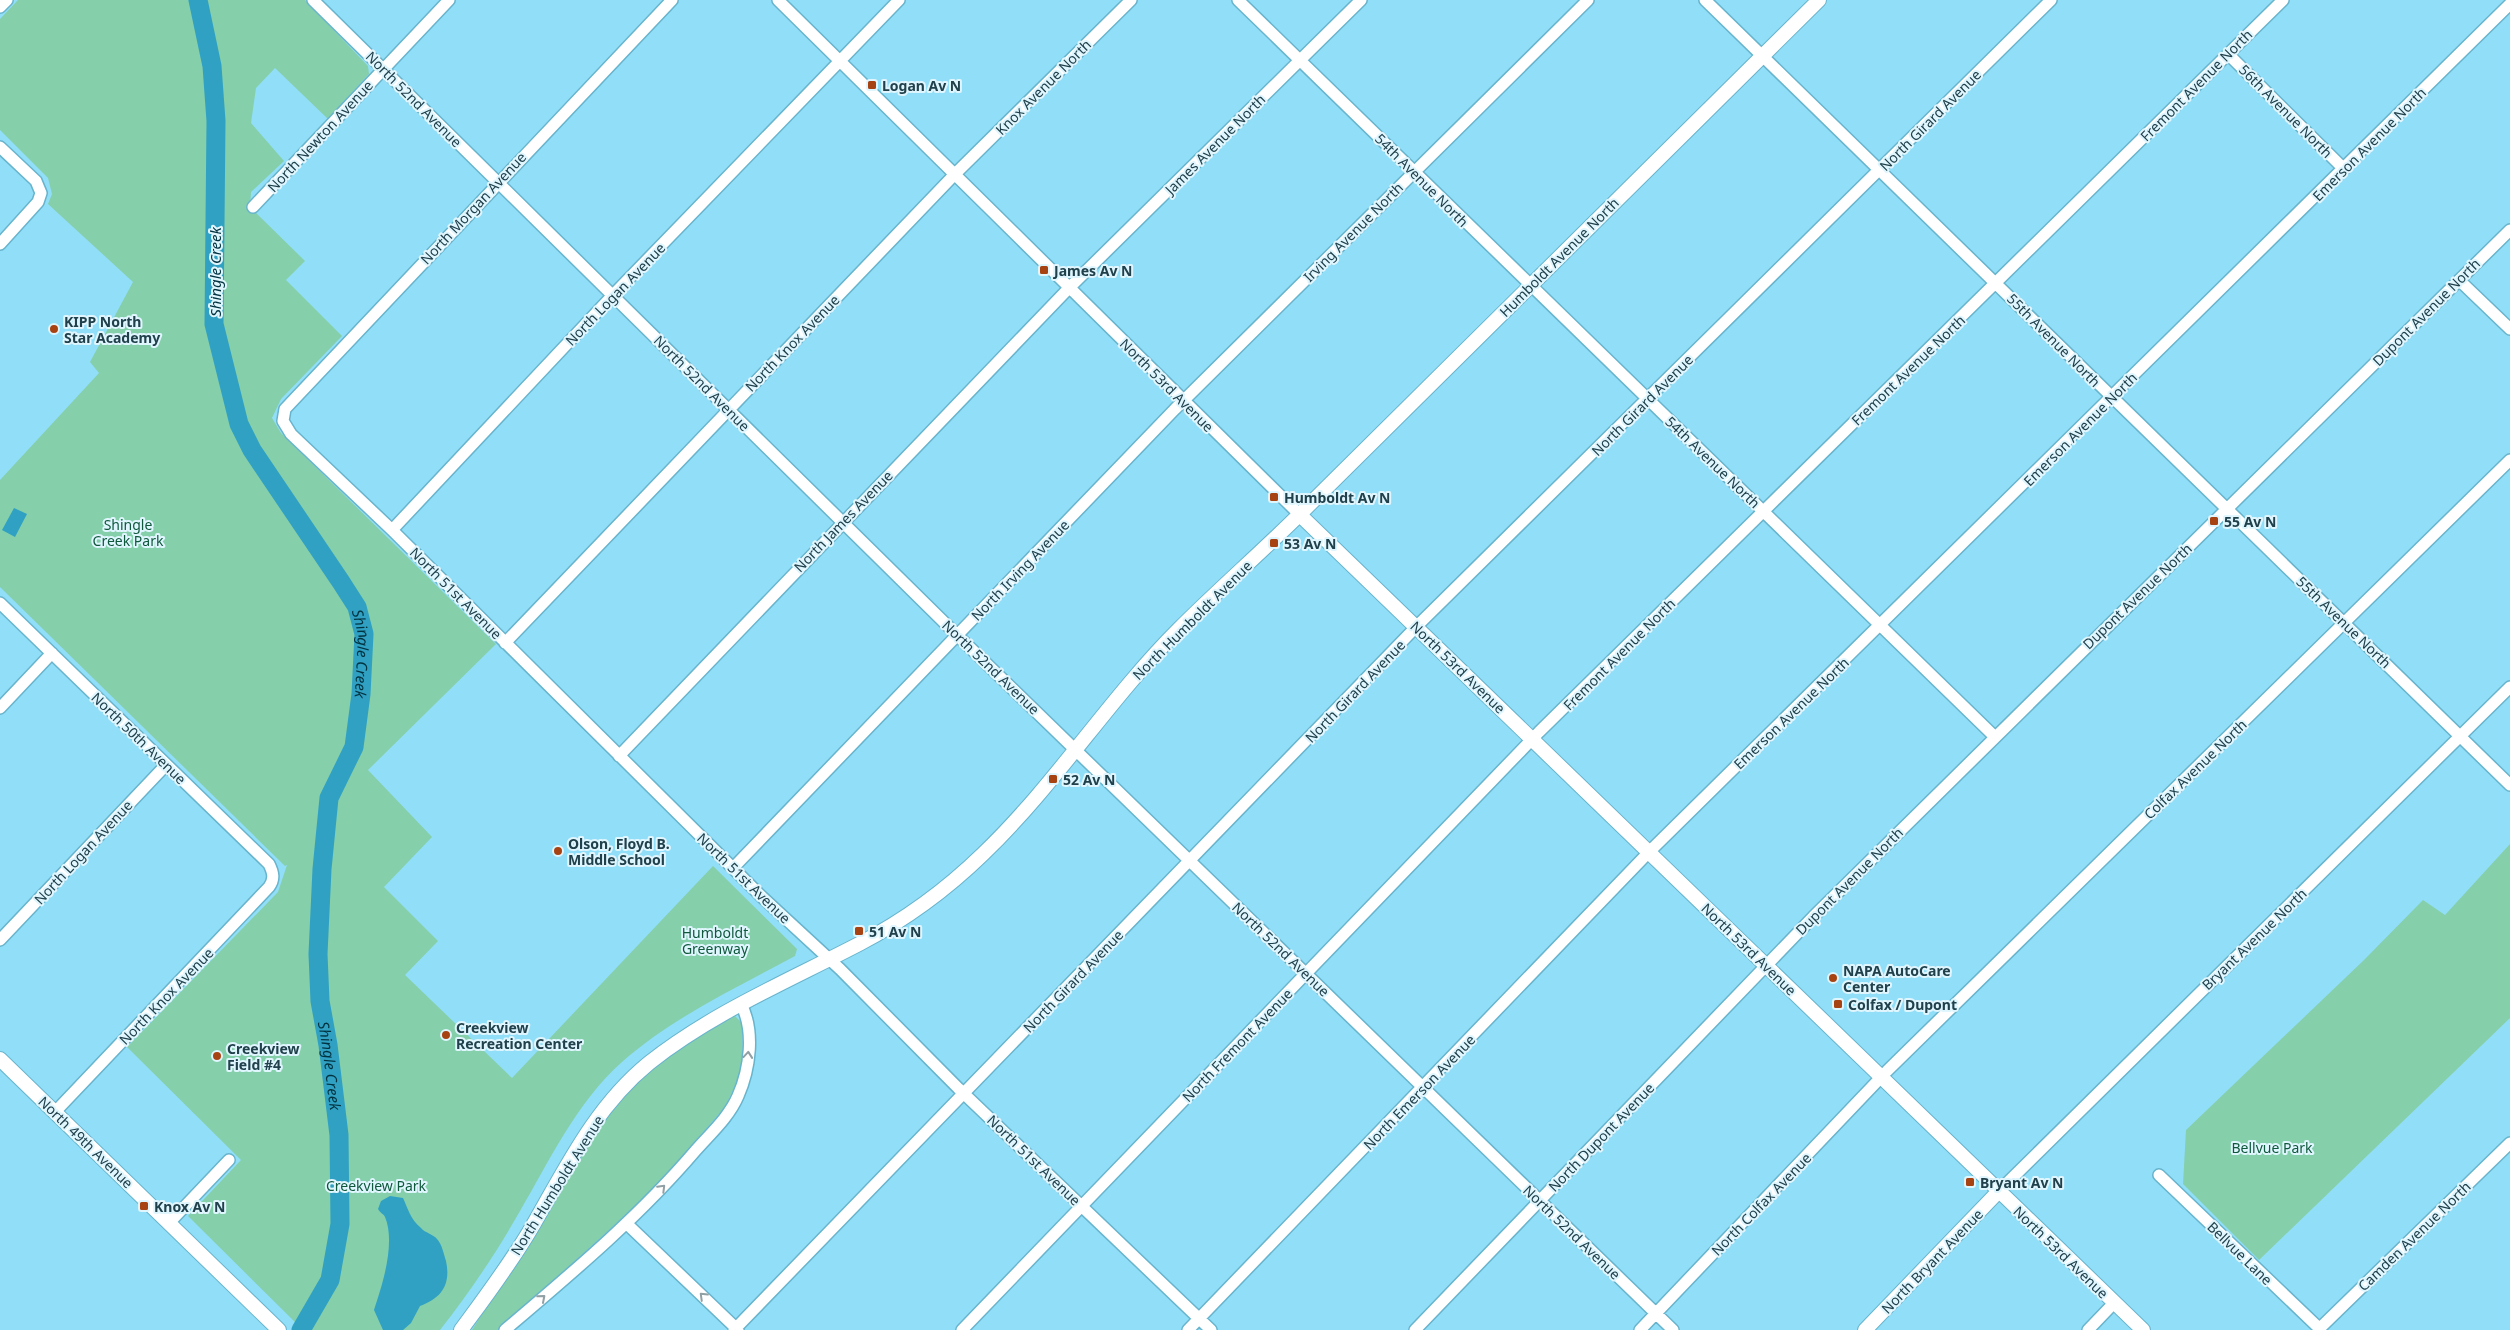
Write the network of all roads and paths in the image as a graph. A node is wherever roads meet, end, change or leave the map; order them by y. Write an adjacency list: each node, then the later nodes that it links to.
1 (7, 0): 16 (street)
2 (313, 0): 21 (street, North 52nd Avenue)
3 (449, 0): 21 (street, North Newton Avenue)
4 (672, 0): 27 (street, North Morgan Avenue)
5 (778, 0): 20 (street, North 53rd Avenue)
6 (899, 0): 20 (street, North Logan Avenue)
7 (1131, 0): 26 (street, Knox Avenue North)
8 (1238, 0): 19 (street, 54th Avenue North)
9 (1361, 0): 19 (street, James Avenue North)
10 (1588, 0): 25 (street, Irving Avenue North)
11 (1706, 0): 18 (street, 55th Avenue North)
12 (1819, 0): 18 (street, Humboldt Avenue North)
13 (2052, 0): 24 (street, North Girard Avenue)
14 (2283, 0): 17 (street, Fremont Avenue North)
15 (2510, 4): 23 (street, Emerson Avenue North)
16 (0, 7)
17 (2228, 54): 23 (street, 56th Avenue North); 32 (street, Fremont Avenue North)
18 (1762, 56): 24 (street, 55th Avenue North); 33 (street, Humboldt Avenue North)
19 (1300, 60): 25 (street, 54th Avenue North); 34 (street, James Avenue North)
20 (840, 61): 26 (street, North 53rd Avenue); 35 (street, North Logan Avenue)
21 (384, 69): 27 (street, North 52nd Avenue); 28 (street, North Newton Avenue)
22 (0, 147): 30 (street)
23 (2344, 169): 37 (street, Emerson Avenue North)
24 (1880, 170): 32 (street, 55th Avenue North); 38 (street, North Girard Avenue)
25 (1414, 172): 33 (street, 54th Avenue North); 39 (street, Irving Avenue North)
26 (955, 174): 34 (street, North 53rd Avenue); 40 (street, North Knox Avenue)
27 (498, 182): 35 (street, North 52nd Avenue); 41 (street, North Morgan Avenue)
28 (253, 207)
29 (2510, 230): 31 (street, Dupont Avenue North)
30 (0, 244)
31 (2459, 280): 36 (street); 43 (street, Dupont Avenue North)
32 (1996, 283): 37 (street, 55th Avenue North); 44 (street, Fremont Avenue North)
33 (1530, 286): 38 (street, 54th Avenue North); 45 (street, Humboldt Avenue North)
34 (1069, 288): 39 (street, North 53rd Avenue); 46 (street, North James Avenue)
35 (613, 295): 40 (street, North 52nd Avenue); 47 (street, North Logan Avenue)
36 (2510, 329)
37 (2112, 397): 43 (street, 55th Avenue North); 50 (street, Emerson Avenue North)
38 (1648, 399): 44 (street, 54th Avenue North); 51 (street, North Girard Avenue)
39 (1183, 401): 45 (street, North 53rd Avenue); 52 (street, North Irving Avenue)
40 (728, 408): 46 (street, North 52nd Avenue); 53 (street, North Knox Avenue)
41 (283, 421): 47 (street, North 51st Avenue)
42 (2510, 460): 49 (street, Colfax Avenue North)
43 (2227, 508): 49 (street, 55th Avenue North); 57 (street, Dupont Avenue North)
44 (1763, 511): 50 (street, 54th Avenue North); 59 (street, Fremont Avenue North)
45 (1300, 515): 51 (street, North 53rd Avenue); 60 (street, North Humboldt Avenue)
46 (842, 522): 52 (street, North 52nd Avenue); 61 (street, North James Avenue)
47 (392, 530): 53 (street, North 51st Avenue)
48 (0, 603): 54 (street, North 50th Avenue)
49 (2344, 622): 58 (street, 55th Avenue North); 74 (street, Colfax Avenue North)
50 (1880, 625): 57 (street, 54th Avenue North); 64 (street, Emerson Avenue North)
51 (1417, 626): 59 (street, North 53rd Avenue); 65 (street, North Girard Avenue)
52 (957, 635): 60 (street, North 52nd Avenue); 66 (street, North Irving Avenue)
53 (505, 643): 61 (street, North 51st Avenue)
54 (52, 653): 56 (street); 62 (street, North 50th Avenue)
55 (2510, 688): 58 (street, Bryant Avenue North)
56 (0, 708)
57 (1994, 736): 70 (street, Dupont Avenue North)
58 (2461, 736): 63 (street, 55th Avenue North); 81 (street, Bryant Avenue North)
59 (1533, 739): 64 (street, North 53rd Avenue); 71 (street, North Fremont Avenue)
60 (1074, 749): 65 (street, North 52nd Avenue); 69 (street, North Humboldt Avenue)
61 (619, 756): 66 (street, North 51st Avenue)
62 (166, 765): 67 (street, North 50th Avenue); 68 (street, North Logan Avenue)
63 (2510, 785)
64 (1649, 852): 70 (street, North 53rd Avenue); 75 (street, North Emerson Avenue)
65 (1190, 860): 71 (street, North 52nd Avenue); 76 (street, North Girard Avenue)
66 (733, 868): 69 (street, North 51st Avenue)
67 (273, 877): 77 (street, North Knox Avenue)
68 (0, 940)
69 (828, 959): 72 (street, North Humboldt Avenue); 76 (street, North 51st Avenue)
70 (1766, 965): 74 (street, North 53rd Avenue); 82 (street, North Dupont Avenue)
71 (1306, 974): 75 (street, North 52nd Avenue); 83 (street, North Fremont Avenue)
72 (742, 1004): 85 (street, one-way to 72); 91 (street, North Humboldt Avenue)
73 (0, 1059): 77 (street, North 49th Avenue)
74 (1881, 1077): 81 (street, North 53rd Avenue); 87 (street, North Colfax Avenue)
75 (1424, 1087): 82 (street, North 52nd Avenue); 88 (street, North Emerson Avenue)
76 (964, 1093): 83 (street, North 51st Avenue); 90 (street, North Girard Avenue)
77 (55, 1112): 84 (street, North 49th Avenue)
78 (2510, 1143): 102 (street, Camden Avenue North)
79 (229, 1160): 84 (street)
80 (2159, 1175): 102 (street, Bellvue Lane)
81 (1999, 1191): 86 (street, North 53rd Avenue); 99 (street, North Bryant Avenue)
82 (1540, 1200): 87 (street, North 52nd Avenue); 96 (street, North Dupont Avenue)
83 (1082, 1206): 88 (street, North 51st Avenue); 93 (street, North Fremont Avenue)
84 (169, 1223): 89 (street, North 49th Avenue)
85 (627, 1224): 90 (street, one-way to 85); 92 (street, one-way to 85)
86 (2114, 1303): 100 (street); 101 (street, North 53rd Avenue)
87 (1656, 1313): 97 (street, North Colfax Avenue); 98 (street, North 52nd Avenue)
88 (1199, 1319): 94 (street, North Emerson Avenue); 95 (street, North 51st Avenue)
89 (277, 1328)
90 (736, 1329)
91 (461, 1330)
92 (506, 1330)
93 (962, 1330)
94 (1188, 1330)
95 (1211, 1330)
96 (1415, 1330)
97 (1640, 1330)
98 (1673, 1330)
99 (1865, 1330)
100 (2088, 1330)
101 (2143, 1330)
102 (2320, 1330)

